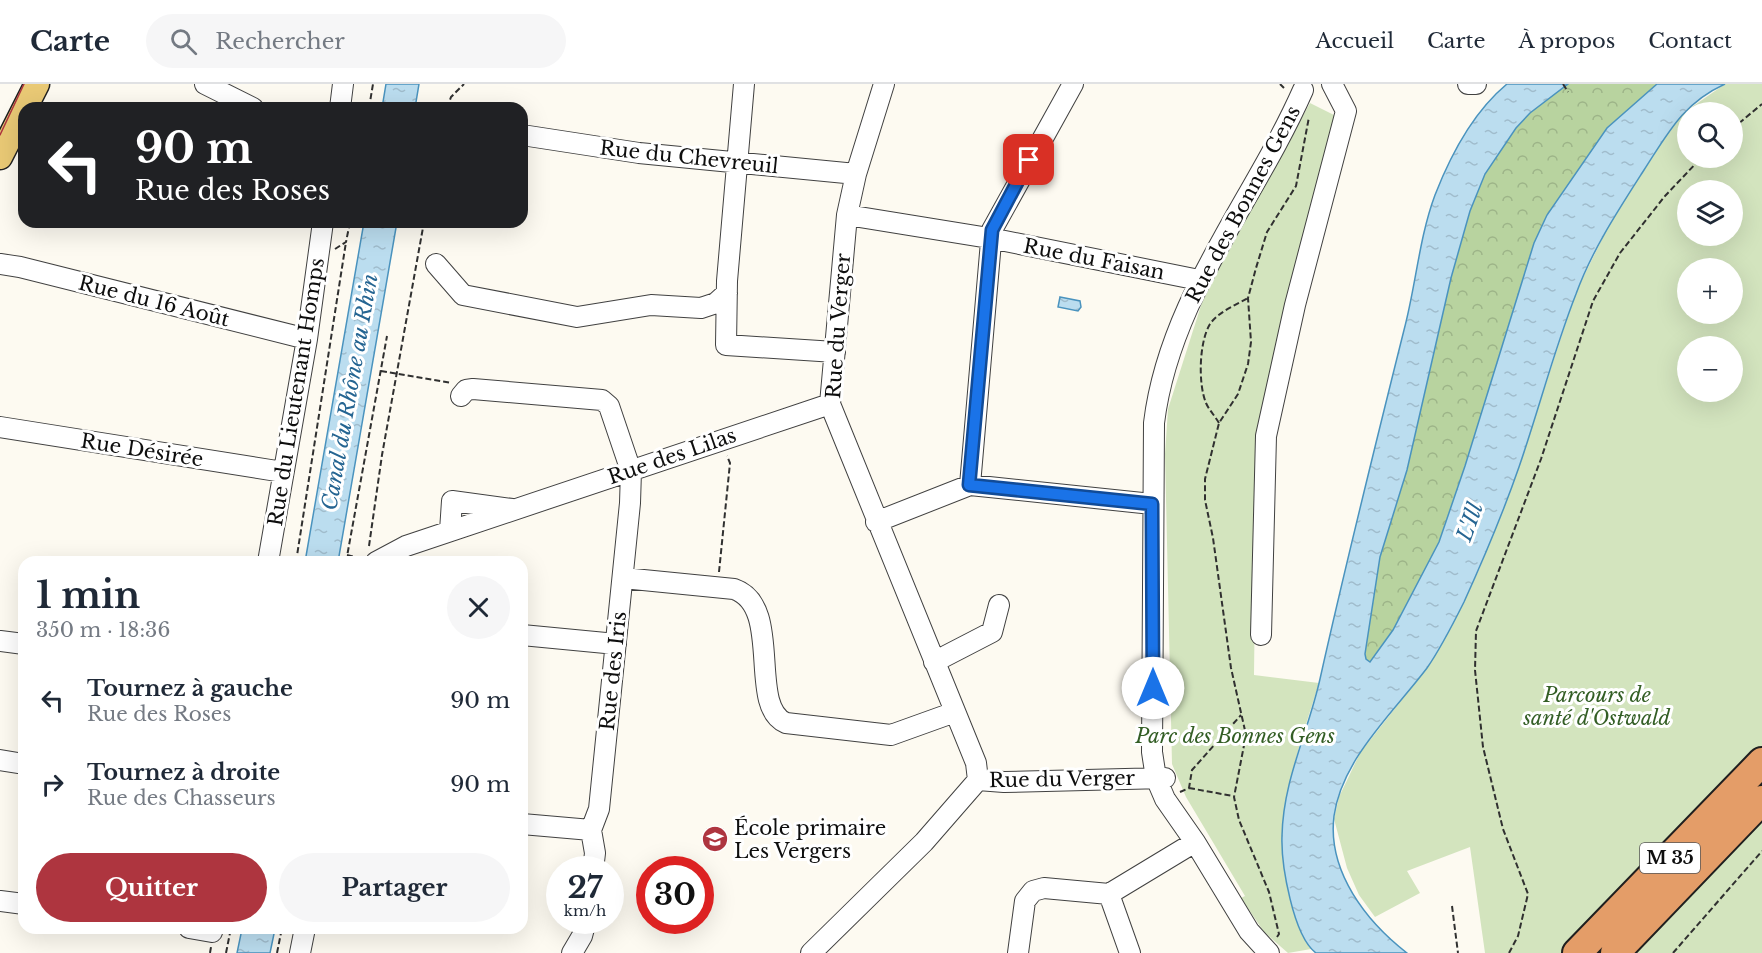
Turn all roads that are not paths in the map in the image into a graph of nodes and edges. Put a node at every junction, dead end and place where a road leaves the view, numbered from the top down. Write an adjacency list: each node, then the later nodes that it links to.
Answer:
1 (37, 84): 11 (main road)
2 (205, 84): 12 (street)
3 (343, 84): 13 (street)
4 (744, 84): 17 (street)
5 (884, 84): 18 (street, Rue du Verger)
6 (1073, 84): 21 (street)
7 (1332, 84): 42 (street)
8 (1468, 84): 9 (street)
9 (1476, 84)
10 (1308, 86): 24 (street, Rue des Bonnes Gens)
11 (28, 102)
12 (241, 102)
13 (341, 102)
14 (18, 121): 16 (main road)
15 (528, 136): 17 (street, Rue du Chevreuil)
16 (0, 157)
17 (738, 163): 18 (street, Rue du Chevreuil); 25 (street)
18 (856, 174): 19 (street, Rue du Verger)
19 (847, 215): 21 (street, Rue du Faisan); 27 (street, Rue du Verger)
20 (322, 228): 26 (street, Rue du Lieutenant Homps)
21 (991, 238): 24 (street, Rue du Faisan); 33 (street)
22 (0, 264): 26 (street, Rue du 16 Août)
23 (436, 264): 25 (street)
24 (1199, 280): 34 (street, Rue des Bonnes Gens)
25 (727, 287): 27 (street)
26 (307, 339): 32 (street, Rue du Lieutenant Homps)
27 (835, 352): 29 (street, Rue du Verger)
28 (464, 393): 31 (street)
29 (830, 404): 31 (street, Rue des Lilas); 36 (street, Rue du Verger)
30 (0, 427): 32 (street, Rue Désirée)
31 (631, 471): 35 (street, Rue des Lilas); 40 (street, Rue des Iris)
32 (284, 472): 38 (street, Rue du Lieutenant Homps)
33 (969, 485): 34 (street); 36 (street)
34 (1152, 504): 53 (street, Rue des Bonnes Gens)
35 (515, 510): 37 (street, Rue des Lilas); 37 (street)
36 (876, 522): 47 (street, Rue du Verger)
37 (450, 531): 39 (street, Rue des Lilas)
38 (269, 556)
39 (382, 556)
40 (623, 578): 46 (street, Rue des Iris); 48 (street)
41 (999, 605): 47 (street)
42 (1261, 635)
43 (528, 636): 46 (street)
44 (0, 640): 45 (street)
45 (18, 643)
46 (616, 644): 56 (street, Rue des Iris)
47 (934, 662): 48 (street, Rue du Verger)
48 (955, 712): 52 (street, Rue du Verger)
49 (0, 760): 51 (street)
50 (1762, 762): 70 (highway, M 35)
51 (18, 763)
52 (978, 780): 53 (street, Rue du Verger); 66 (street)
53 (1171, 785): 57 (street, Rue des Bonnes Gens)
54 (1762, 800): 71 (highway, M 35)
55 (528, 825): 56 (street)
56 (591, 830): 58 (street, Rue des Iris)
57 (1196, 842): 59 (street); 69 (street, Rue des Bonnes Gens)
58 (595, 856)
59 (1109, 894): 67 (street); 68 (street)
60 (0, 901): 61 (street)
61 (18, 903)
62 (303, 934): 64 (street)
63 (583, 934): 65 (street)
64 (300, 953)
65 (572, 953)
66 (811, 953)
67 (1018, 953)
68 (1130, 953)
69 (1269, 953)
70 (1577, 953)
71 (1615, 953)

